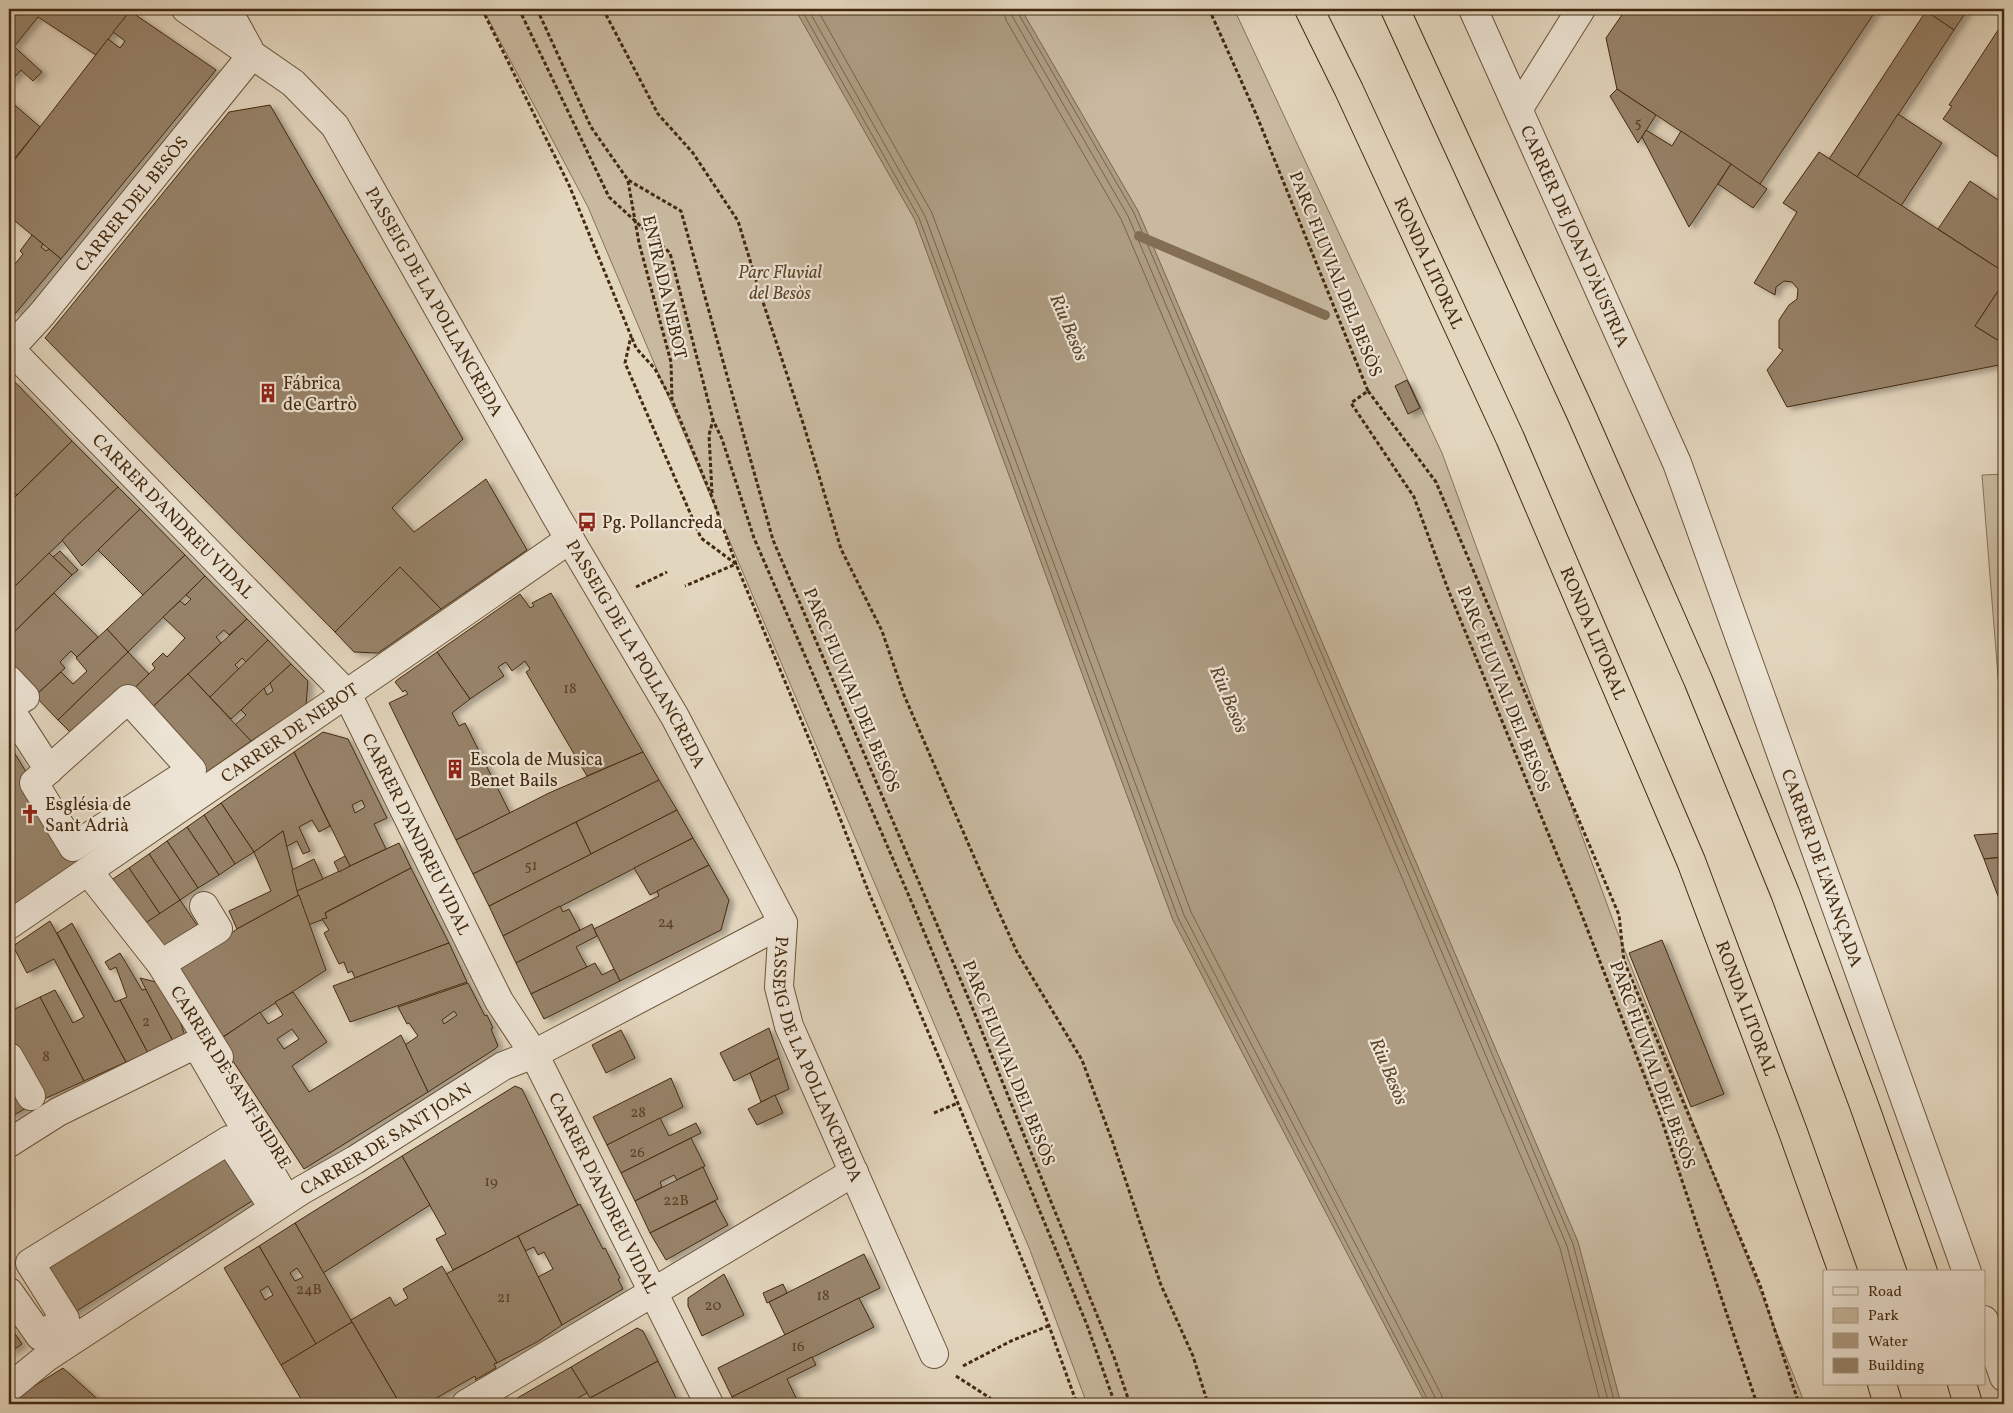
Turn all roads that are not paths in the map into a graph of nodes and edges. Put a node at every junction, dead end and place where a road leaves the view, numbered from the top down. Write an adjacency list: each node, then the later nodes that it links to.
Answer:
1 (186, 9): 7 (street)
2 (227, 9): 7 (street, PASSEIG DE LA POLLANCREDA)
3 (1309, 9): 27 (highway, RONDA LITORAL)
4 (1395, 9): 28 (highway)
5 (1473, 9): 8 (street, CARRER DE JOAN D'ÀUSTRIA)
6 (1581, 9): 8 (street)
7 (252, 55): 9 (street, CARRER DEL BESÒS); 11 (street, PASSEIG DE LA POLLANCREDA)
8 (1519, 108): 10 (street, CARRER DE JOAN D'ÀUSTRIA)
9 (9, 349): 13 (street, CARRER D'ANDREU VIDAL)
10 (1677, 463): 29 (street, CARRER DE L'AVANÇADA)
11 (570, 539): 13 (street, CARRER DE NEBOT); 18 (street, PASSEIG DE LA POLLANCREDA)
12 (9, 680): 14 (street)
13 (347, 694): 19 (street, CARRER DE NEBOT); 21 (street, CARRER D'ANDREU VIDAL)
14 (9, 708): 15 (street)
15 (49, 770): 15 (street)
16 (92, 876): 20 (street, CARRER DE SANT ISIDRE)
17 (204, 906): 20 (street)
18 (783, 923): 21 (street, CARRER DE SANT JOAN); 25 (street, PASSEIG DE LA POLLANCREDA)
19 (9, 925)
20 (161, 964): 26 (street, CARRER DE SANT ISIDRE)
21 (534, 1054): 26 (street, CARRER DE SANT JOAN); 31 (street, CARRER D'ANDREU VIDAL)
22 (9, 1058): 23 (street)
23 (31, 1096)
24 (9, 1143): 30 (street)
25 (854, 1172): 31 (street); 33 (street, PASSEIG DE LA POLLANCREDA)
26 (302, 1190): 37 (street, CARRER DE SANT JOAN)
27 (1842, 1270)
28 (1922, 1270)
29 (1966, 1270)
30 (9, 1292)
31 (653, 1293): 38 (street); 39 (street, CARRER D'ANDREU VIDAL)
32 (1986, 1326): 34 (street)
33 (943, 1363)
34 (2004, 1377)
35 (1883, 1386): 40 (highway)
36 (1963, 1386): 41 (highway)
37 (9, 1388)
38 (466, 1404)
39 (709, 1404)
40 (1888, 1404)
41 (1968, 1404)

